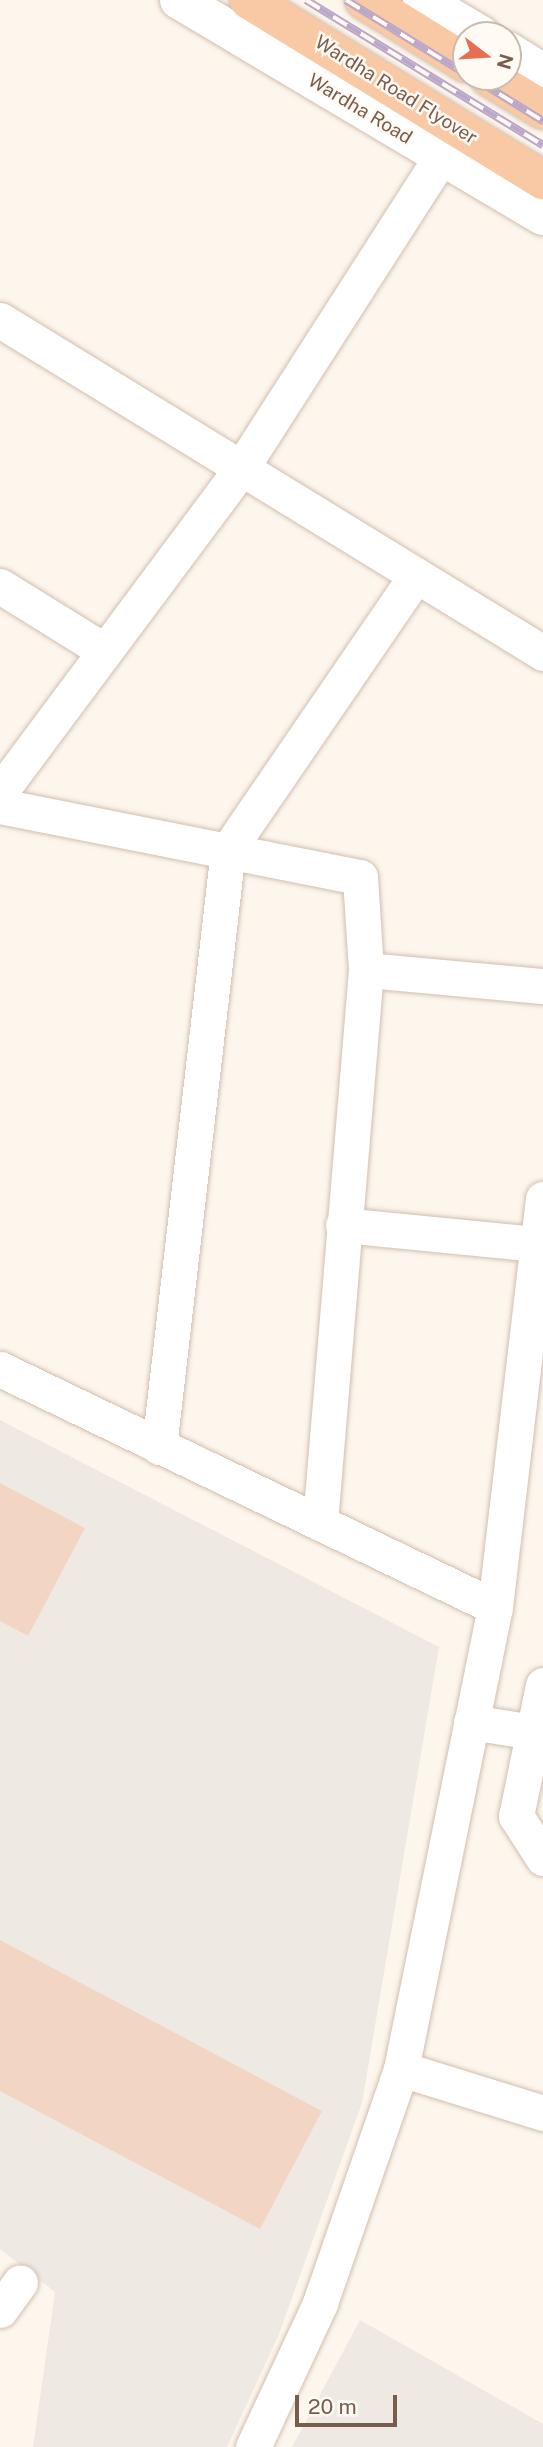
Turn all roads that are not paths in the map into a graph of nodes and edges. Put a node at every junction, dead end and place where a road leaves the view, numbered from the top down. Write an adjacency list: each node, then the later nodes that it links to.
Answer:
1 (179, 0): 11 (street, Wardha Road)
2 (249, 0): 12 (highway, Wardha Road Flyover)
3 (364, 0): 6 (highway)
4 (422, 0): 5 (street)
5 (457, 21)
6 (452, 54)
7 (522, 60): 8 (street)
8 (543, 73)
9 (512, 91): 10 (highway)
10 (543, 110)
11 (441, 157): 13 (street, Wardha Road); 15 (street)
12 (543, 180)
13 (543, 216)
14 (0, 320): 15 (street)
15 (240, 470): 16 (street); 18 (street)
16 (416, 575): 19 (street); 22 (street)
17 (0, 586): 18 (street)
18 (105, 651): 20 (street)
19 (543, 653)
20 (0, 792)
21 (0, 806): 22 (street)
22 (228, 850): 23 (street); 30 (street)
23 (366, 970): 24 (street); 26 (street)
24 (543, 986)
25 (543, 1199): 27 (street)
26 (344, 1224): 27 (street); 31 (street)
27 (538, 1244): 29 (street)
28 (0, 1369): 30 (street)
29 (531, 1413): 32 (street)
30 (159, 1447): 31 (street)
31 (320, 1523): 32 (street)
32 (495, 1607): 34 (street)
33 (543, 1685): 35 (street)
34 (471, 1722): 35 (street); 37 (street)
35 (533, 1732): 36 (street)
36 (543, 1858)
37 (401, 2070): 38 (street); 41 (street)
38 (543, 2113)
39 (20, 2282): 40 (street)
40 (0, 2310)
41 (253, 2447)

